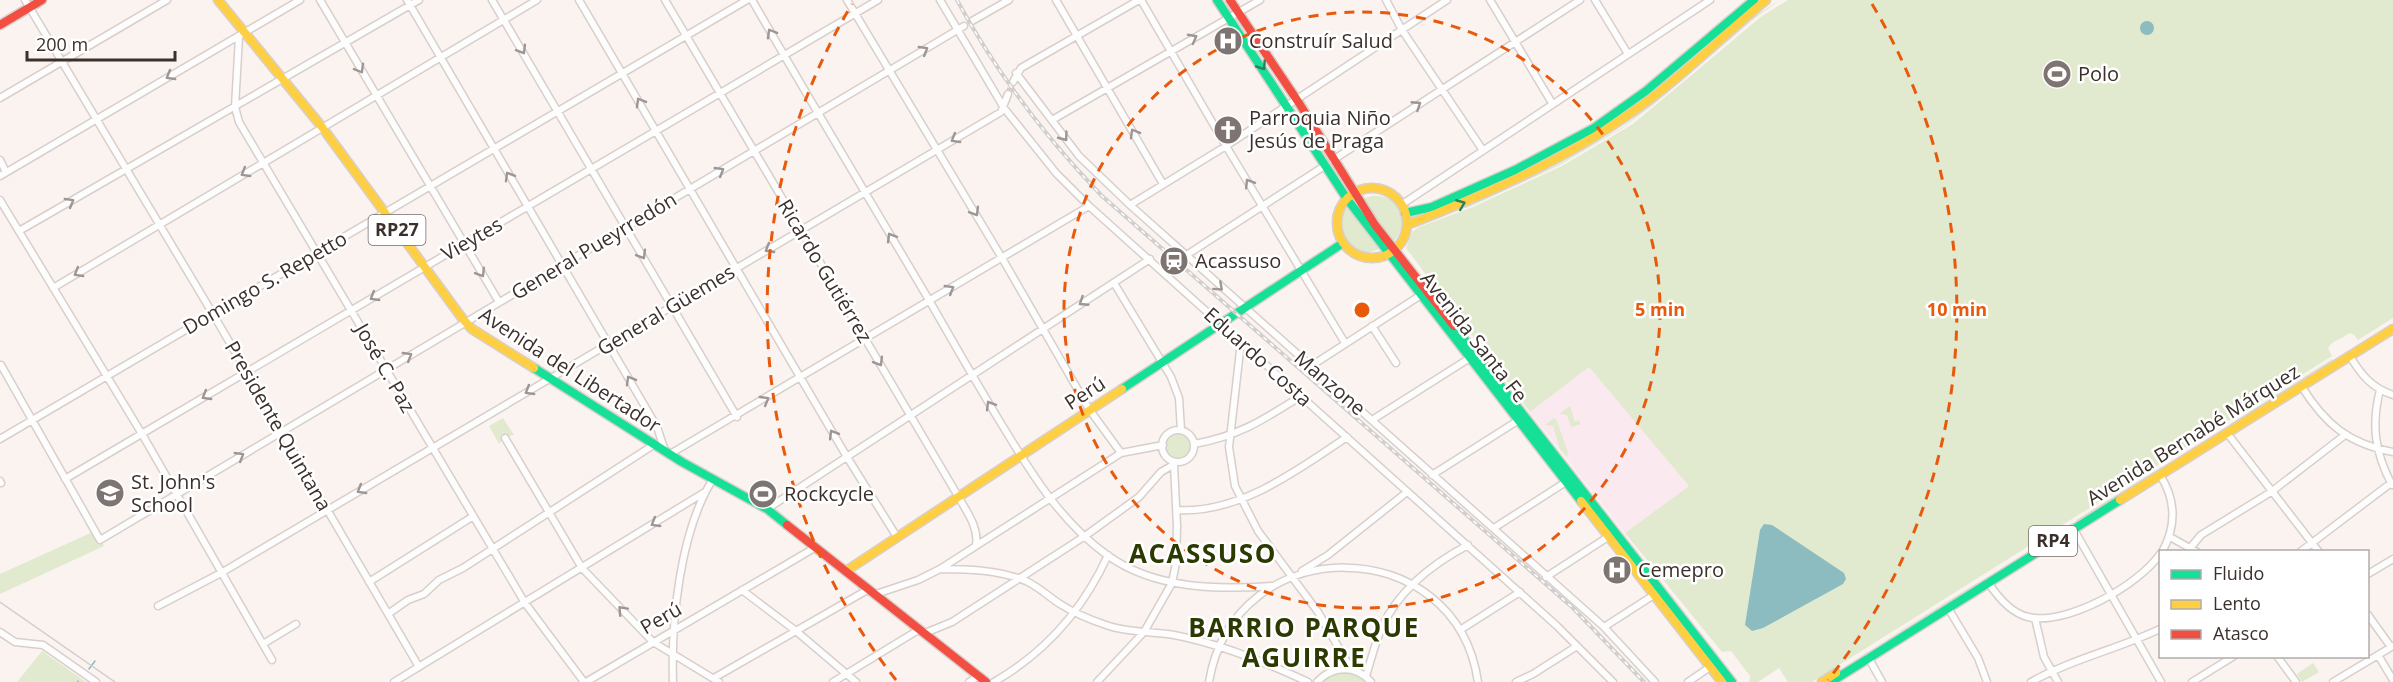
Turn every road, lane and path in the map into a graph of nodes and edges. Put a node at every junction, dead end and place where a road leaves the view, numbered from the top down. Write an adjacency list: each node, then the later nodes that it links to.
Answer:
1 (42, 0): 30 (main road)
2 (167, 0): 51 (street)
3 (218, 0): 42 (main road, Avenida del Libertador / RP27)
4 (300, 0): 42 (street)
5 (320, 0): 46 (street)
6 (419, 0): 31 (street)
7 (492, 0): 36 (street)
8 (537, 0): 36 (street)
9 (579, 0): 53 (street)
10 (665, 0): 43 (street, Ricardo Gutiérrez)
11 (747, 0): 43 (street, Domingo S. Repetto)
12 (752, 0): 49 (street, one-way to 12)
13 (847, 0): 34 (street)
14 (879, 0): 34 (street, Vieytes)
15 (940, 0): 40 (street, Eduardo Costa)
16 (1009, 0): 37 (street)
17 (1056, 0): 44 (street)
18 (1140, 0): 44 (street); 47 (street)
19 (1217, 0): 35 (main road, Avenida Santa Fe)
20 (1230, 0): 33 (main road, Avenida Santa Fe)
21 (1260, 0): 33 (street)
22 (1386, 0): 41 (street)
23 (1447, 0): 41 (street)
24 (1490, 0): 45 (street)
25 (1580, 0): 45 (street)
26 (1595, 0): 48 (street)
27 (1710, 0): 32 (street)
28 (1754, 0): 95 (main road)
29 (1766, 0): 98 (main road, one-way to 29)
30 (28, 3): 38 (main road); 51 (street, Presidente Quintana)
31 (408, 3): 46 (street); 50 (street)
32 (1699, 3): 48 (street)
33 (1239, 13): 35 (street); 63 (main road, Avenida Santa Fe)
34 (855, 14): 49 (street, Vieytes); 52 (street)
35 (1230, 18): 47 (street, one-way to 35); 65 (main road, Avenida Santa Fe, one-way to 65)
36 (503, 19): 50 (street); 68 (street, one-way to 68)
37 (972, 21)
38 (0, 25)
39 (964, 26): 40 (street, General Pueyrredón)
40 (957, 30): 52 (street, General Pueyrredón, one-way to 40); 67 (street, Eduardo Costa)
41 (1402, 30): 58 (street); 63 (street)
42 (242, 34): 55 (main road, Avenida del Libertador / RP27); 66 (street, José C. Paz); 70 (street, one-way to 70)
43 (686, 34): 53 (street, Domingo S. Repetto); 59 (street, Ricardo Gutiérrez)
44 (1077, 36): 54 (street); 57 (street)
45 (1515, 42): 58 (street); 64 (street)
46 (346, 43): 55 (street); 61 (street, one-way to 61)
47 (1170, 50): 57 (street); 74 (street)
48 (1628, 54): 64 (street)
49 (785, 57): 59 (street, Vieytes); 69 (street)
50 (440, 58): 61 (street); 75 (street)
51 (63, 61): 62 (street); 70 (street, Presidente Quintana)
52 (890, 69): 69 (street, General Pueyrredón); 77 (street)
53 (622, 72): 68 (street, Domingo S. Repetto); 73 (street, one-way to 53)
54 (1016, 73): 56 (street); 71 (street, Manzone)
55 (283, 79): 66 (street); 72 (main road, Avenida del Libertador / RP27)
56 (1013, 82)
57 (1108, 87): 71 (street); 85 (street, one-way to 57)
58 (1442, 89): 76 (street); 81 (street, one-way to 58)
59 (721, 94): 73 (street, Vieytes); 78 (street, Ricardo Gutiérrez)
60 (1008, 94): 67 (street)
61 (376, 96): 72 (street); 86 (street)
62 (0, 98)
63 (1297, 99): 65 (street); 81 (main road, Avenida Santa Fe)
64 (1552, 103): 76 (street)
65 (1288, 105): 74 (street); 81 (main road, Avenida Santa Fe)
66 (235, 107): 80 (street, José C. Paz); 83 (street)
67 (1004, 108): 77 (street, General Güemes, one-way to 77); 92 (street, Eduardo Costa)
68 (558, 111): 75 (street, Domingo S. Repetto); 82 (street)
69 (817, 113): 78 (street, General Pueyrredón); 88 (street)
70 (96, 119): 83 (street, Presidente Quintana); 84 (street)
71 (1052, 120): 91 (street, Manzone, one-way to 91)
72 (322, 127): 80 (street); 96 (main road, Avenida del Libertador / RP27)
73 (657, 132): 82 (street, Vieytes); 87 (street)
74 (1226, 146): 85 (street); 94 (street, one-way to 74)
75 (493, 149): 86 (street, Domingo S. Repetto); 93 (street, one-way to 75)
76 (1482, 149): 95 (street)
77 (937, 150): 88 (street, General Güemes); 107 (street, one-way to 107)
78 (754, 151): 87 (street, General Pueyrredón, one-way to 78); 100 (street, Ricardo Gutiérrez)
79 (0, 160): 84 (street)
80 (263, 162): 97 (street, one-way to 97); 105 (street, José C. Paz)
81 (1330, 162): 89 (main road, Avenida Santa Fe); 94 (street)
82 (592, 169): 93 (street, Vieytes); 99 (street)
83 (127, 170): 97 (street, Presidente Quintana); 101 (street, one-way to 83)
84 (3, 174)
85 (1163, 184): 91 (street)
86 (430, 186): 96 (street, Domingo S. Repetto); 103 (street)
87 (691, 188): 99 (street, General Pueyrredón); 111 (street)
88 (865, 193): 100 (street, General Güemes); 116 (street, one-way to 88)
89 (1351, 196): 95 (main road); 102 (main road); 104 (main road, Avenida Santa Fe)
90 (0, 200): 101 (street)
91 (1130, 205): 106 (street, Manzone)
92 (1089, 206): 107 (street); 108 (street, Eduardo Costa)
93 (527, 207): 103 (street, Vieytes); 109 (street)
94 (1263, 207): 106 (street); 112 (street)
95 (1403, 209): 98 (main road)
96 (384, 213): 105 (street, Domingo S. Repetto); 110 (main road, Avenida del Libertador / RP27)
97 (160, 224): 114 (street, one-way to 114); 121 (street, Presidente Quintana)
98 (1407, 225): 104 (main road)
99 (626, 227): 109 (street, General Pueyrredón); 118 (street, one-way to 118)
100 (801, 230): 111 (street, General Güemes, one-way to 111); 128 (street, Ricardo Gutiérrez)
101 (19, 231): 114 (street)
102 (1342, 243): 104 (main road); 112 (main road, Perú)
103 (464, 244): 110 (street, Vieytes); 117 (street, one-way to 117)
104 (1392, 252): 115 (main road, Avenida Santa Fe); 123 (main road, Avenida Santa Fe)
105 (318, 253): 120 (street, José C. Paz); 121 (street, Domingo S. Repetto)
106 (1185, 256): 119 (street, Manzone, one-way to 119)
107 (1002, 258): 116 (street, one-way to 107); 126 (street)
108 (1150, 259): 113 (street); 124 (street, Eduardo Costa)
109 (562, 265): 117 (street, General Pueyrredón); 131 (street)
110 (424, 267): 120 (street, Vieytes, one-way to 120); 122 (main road, Avenida del Libertador / RP27)
111 (737, 268): 118 (street, General Güemes); 143 (street)
112 (1301, 269): 119 (main road, Perú); 130 (street)
113 (1114, 282): 126 (street, one-way to 126); 134 (street)
114 (53, 288): 141 (street)
115 (1421, 295): 123 (main road, Avenida Santa Fe); 125 (street)
116 (929, 301): 128 (street); 140 (street)
117 (500, 302): 122 (street, General Pueyrredón)
118 (673, 306): 131 (street, General Güemes); 150 (street)
119 (1244, 309): 124 (main road, Perú); 137 (street, Manzone)
120 (352, 310): 138 (street, José C. Paz); 139 (street, Vieytes)
121 (213, 314): 139 (street, Presidente Quintana); 141 (street, Domingo S. Repetto)
122 (466, 322): 138 (street, General Pueyrredón, one-way to 122); 142 (main road, Avenida del Libertador / RP27)
123 (1447, 323): 132 (main road, Avenida Santa Fe)
124 (1221, 324): 129 (street, Eduardo Costa); 134 (main road, Perú)
125 (1372, 326): 130 (street); 135 (street)
126 (1043, 329): 140 (street); 148 (street)
127 (2393, 329): 133 (main road, Avenida Bernabé Márquez / RP4)
128 (866, 339): 143 (street); 149 (street, Ricardo Gutiérrez, one-way to 149)
129 (1241, 342): 147 (street, Eduardo Costa); 159 (street)
130 (1345, 343): 137 (street)
131 (609, 344): 142 (street, General Güemes); 169 (street, one-way to 131)
132 (1473, 356): 151 (main road, Avenida Santa Fe); 152 (street)
133 (2350, 356): 144 (main road, Avenida Bernabé Márquez / RP4); 145 (street)
134 (1163, 362): 148 (main road, Perú); 154 (street)
135 (1396, 363)
136 (1, 365): 153 (street)
137 (1311, 366): 152 (street, Manzone)
138 (386, 369): 155 (street, General Pueyrredón); 166 (street, José C. Paz)
139 (247, 372): 155 (street, Presidente Quintana); 157 (street, Vieytes, one-way to 157)
140 (971, 374): 149 (street); 171 (street, one-way to 140)
141 (105, 376): 153 (street, Domingo S. Repetto); 157 (street)
142 (549, 379): 163 (main road, Avenida del Libertador / RP27); 166 (street, General Güemes, one-way to 166)
143 (801, 379): 150 (street, one-way to 143); 172 (street, one-way to 143)
144 (2302, 387): 156 (main road, Avenida Bernabé Márquez / RP4); 158 (street)
145 (2380, 390): 146 (street); 167 (street)
146 (2393, 395)
147 (1300, 396): 159 (street); 160 (street, Eduardo Costa)
148 (1089, 410): 170 (street); 171 (main road, Perú)
149 (910, 415): 172 (street); 184 (street, Ricardo Gutiérrez)
150 (737, 417): 169 (street)
151 (1522, 419): 174 (street); 178 (main road, Avenida Santa Fe)
152 (1372, 420): 174 (street, Manzone)
153 (32, 421): 162 (street, Domingo S. Repetto); 176 (street)
154 (1181, 430): 164 (street); 165 (street)
155 (282, 431): 183 (street, General Pueyrredón, one-way to 155); 188 (street, Presidente Quintana)
156 (2227, 433): 175 (main road, Avenida Bernabé Márquez / RP4); 182 (street)
157 (142, 434): 176 (street, Vieytes); 183 (street)
158 (2345, 435): 167 (street); 182 (street)
159 (1231, 436): 164 (street); 186 (street)
160 (1347, 437): 181 (street, Eduardo Costa); 186 (street)
161 (505, 438): 190 (street)
162 (0, 439)
163 (655, 444): 169 (main road, Avenida del Libertador / RP27); 190 (street)
164 (1194, 444): 173 (street)
165 (1162, 445): 170 (street); 173 (street)
166 (432, 448): 188 (street, General Güemes, one-way to 188); 191 (street, José C. Paz)
167 (2377, 449): 168 (street); 179 (street)
168 (2393, 452)
169 (668, 453): 177 (main road, Avenida del Libertador / RP27)
170 (1121, 453): 185 (street)
171 (1020, 455): 184 (main road, Perú); 185 (street)
172 (847, 457): 187 (street); 195 (street)
173 (1174, 463): 189 (street); 196 (street)
174 (1432, 475): 192 (street, Manzone)
175 (2160, 475): 193 (main road, Avenida Bernabé Márquez / RP4); 197 (street)
176 (65, 479): 183 (street, General Pueyrredón)
177 (714, 479): 180 (street); 187 (main road, Avenida del Libertador / RP27)
178 (1569, 480): 192 (street); 194 (main road, Avenida Santa Fe)
179 (2392, 484): 198 (street)
180 (705, 492): 210 (street, one-way to 210); 237 (street)
181 (1407, 492): 200 (street, Eduardo Costa); 215 (street)
182 (2271, 492): 198 (street); 203 (street)
183 (177, 494): 213 (street)
184 (958, 496): 195 (main road, Perú); 199 (street, Ricardo Gutiérrez)
185 (1049, 497): 196 (street); 199 (street)
186 (1240, 499): 189 (street); 215 (street)
187 (767, 509): 201 (main road, Avenida del Libertador / RP27)
188 (327, 510): 213 (street, General Güemes); 218 (street, Presidente Quintana)
189 (1177, 510): 220 (street)
190 (549, 513): 202 (street); 210 (street)
191 (472, 517): 202 (street, José C. Paz); 218 (street)
192 (1494, 528): 216 (street, Manzone)
193 (2073, 528): 219 (main road, Avenida Bernabé Márquez / RP4); 227 (street)
194 (1612, 535): 216 (street); 226 (main road, Avenida Santa Fe)
195 (897, 537): 212 (main road, Perú)
196 (1084, 537): 207 (street); 217 (street)
197 (2170, 537): 203 (street); 204 (street)
198 (2313, 544): 205 (street); 206 (street)
199 (976, 545): 211 (street)
200 (1468, 545): 221 (street); 225 (street, Eduardo Costa)
201 (816, 547): 212 (main road, Avenida del Libertador / RP27); 223 (street, Perú)
202 (492, 549): 228 (street, José C. Paz); 232 (street)
203 (2194, 549)
204 (2163, 550)
205 (2303, 550)
206 (2318, 550)
207 (1108, 555): 220 (street); 231 (street)
208 (2159, 555): 227 (street)
209 (2393, 559): 214 (street)
210 (582, 568): 228 (street); 245 (street, one-way to 210)
211 (940, 569): 217 (street); 224 (street)
212 (846, 571): 224 (main road, Avenida del Libertador / RP27)
213 (221, 573): 229 (street, General Güemes); 246 (street)
214 (2369, 573)
215 (1293, 576): 221 (street); 222 (street); 259 (street)
216 (1546, 577): 236 (street, Manzone)
217 (1018, 579): 231 (street); 241 (street)
218 (369, 582): 232 (street, Presidente Quintana)
219 (1988, 582): 230 (main road, Avenida Bernabé Márquez / RP4); 234 (street)
220 (1172, 583): 222 (street); 243 (street)
221 (1412, 585): 238 (street); 263 (street)
222 (1272, 586): 249 (street)
223 (742, 590): 237 (street, Perú); 240 (street)
224 (873, 592): 240 (street); 241 (main road, Avenida del Libertador / RP27)
225 (1520, 592): 238 (street); 247 (street, Eduardo Costa)
226 (1657, 593): 236 (street); 258 (main road, Avenida Santa Fe); 287 (main road, Avenida Santa Fe)
227 (2111, 594): 234 (street); 244 (street)
228 (525, 603): 257 (street); 269 (street, José C. Paz)
229 (158, 606)
230 (1948, 608): 252 (main road, Avenida Bernabé Márquez / RP4); 291 (street)
231 (1075, 613): 243 (street); 274 (street)
232 (388, 614): 257 (street, Presidente Quintana)
233 (2369, 617): 248 (street)
234 (2035, 618): 260 (street)
235 (296, 624): 246 (street)
236 (1604, 627): 284 (street, Manzone)
237 (674, 630): 245 (street, Perú); 250 (street)
238 (1460, 630): 280 (street)
239 (2159, 630): 244 (street)
240 (796, 631): 261 (street); 265 (street)
241 (922, 631): 261 (street); 264 (main road, Avenida del Libertador / RP27)
242 (0, 632): 267 (street)
243 (1144, 632): 249 (street); 275 (street)
244 (2138, 640): 260 (street); 294 (street)
245 (653, 642): 250 (street); 269 (street, Perú)
246 (263, 644): 255 (street)
247 (1577, 646): 262 (street); 283 (street, Eduardo Costa)
248 (2392, 646): 251 (street)
249 (1220, 647): 276 (street); 277 (street)
250 (672, 653): 265 (street); 270 (street)
251 (2378, 655): 266 (street); 297 (street)
252 (1868, 657): 256 (main road, Avenida Bernabé Márquez / RP4); 290 (street)
253 (2232, 658): 295 (street)
254 (2278, 658): 296 (street)
255 (272, 660)
256 (1857, 664): 288 (main road, Avenida Bernabé Márquez / RP4); 289 (main road, Avenida Bernabé Márquez / RP4)
257 (418, 667): 268 (street)
258 (1710, 667): 285 (street); 286 (main road, Avenida Santa Fe)
259 (1352, 669): 263 (street); 278 (street)
260 (2051, 671): 292 (street); 293 (street)
261 (846, 674): 271 (street); 272 (street)
262 (1533, 674): 281 (street); 282 (street)
263 (1366, 676): 279 (street)
264 (983, 679): 273 (street)
265 (716, 680)
266 (2393, 680)
267 (96, 682)
268 (394, 682)
269 (585, 682)
270 (673, 682)
271 (834, 682)
272 (856, 682)
273 (969, 682)
274 (994, 682)
275 (1097, 682)
276 (1209, 682)
277 (1308, 682)
278 (1317, 682)
279 (1371, 682)
280 (1478, 682)
281 (1515, 682)
282 (1538, 682)
283 (1613, 682)
284 (1655, 682)
285 (1688, 682)
286 (1722, 682)
287 (1732, 682)
288 (1822, 682)
289 (1831, 682)
290 (1882, 682)
291 (1987, 682)
292 (2031, 682)
293 (2058, 682)
294 (2162, 682)
295 (2192, 682)
296 (2296, 682)
297 (2332, 682)

